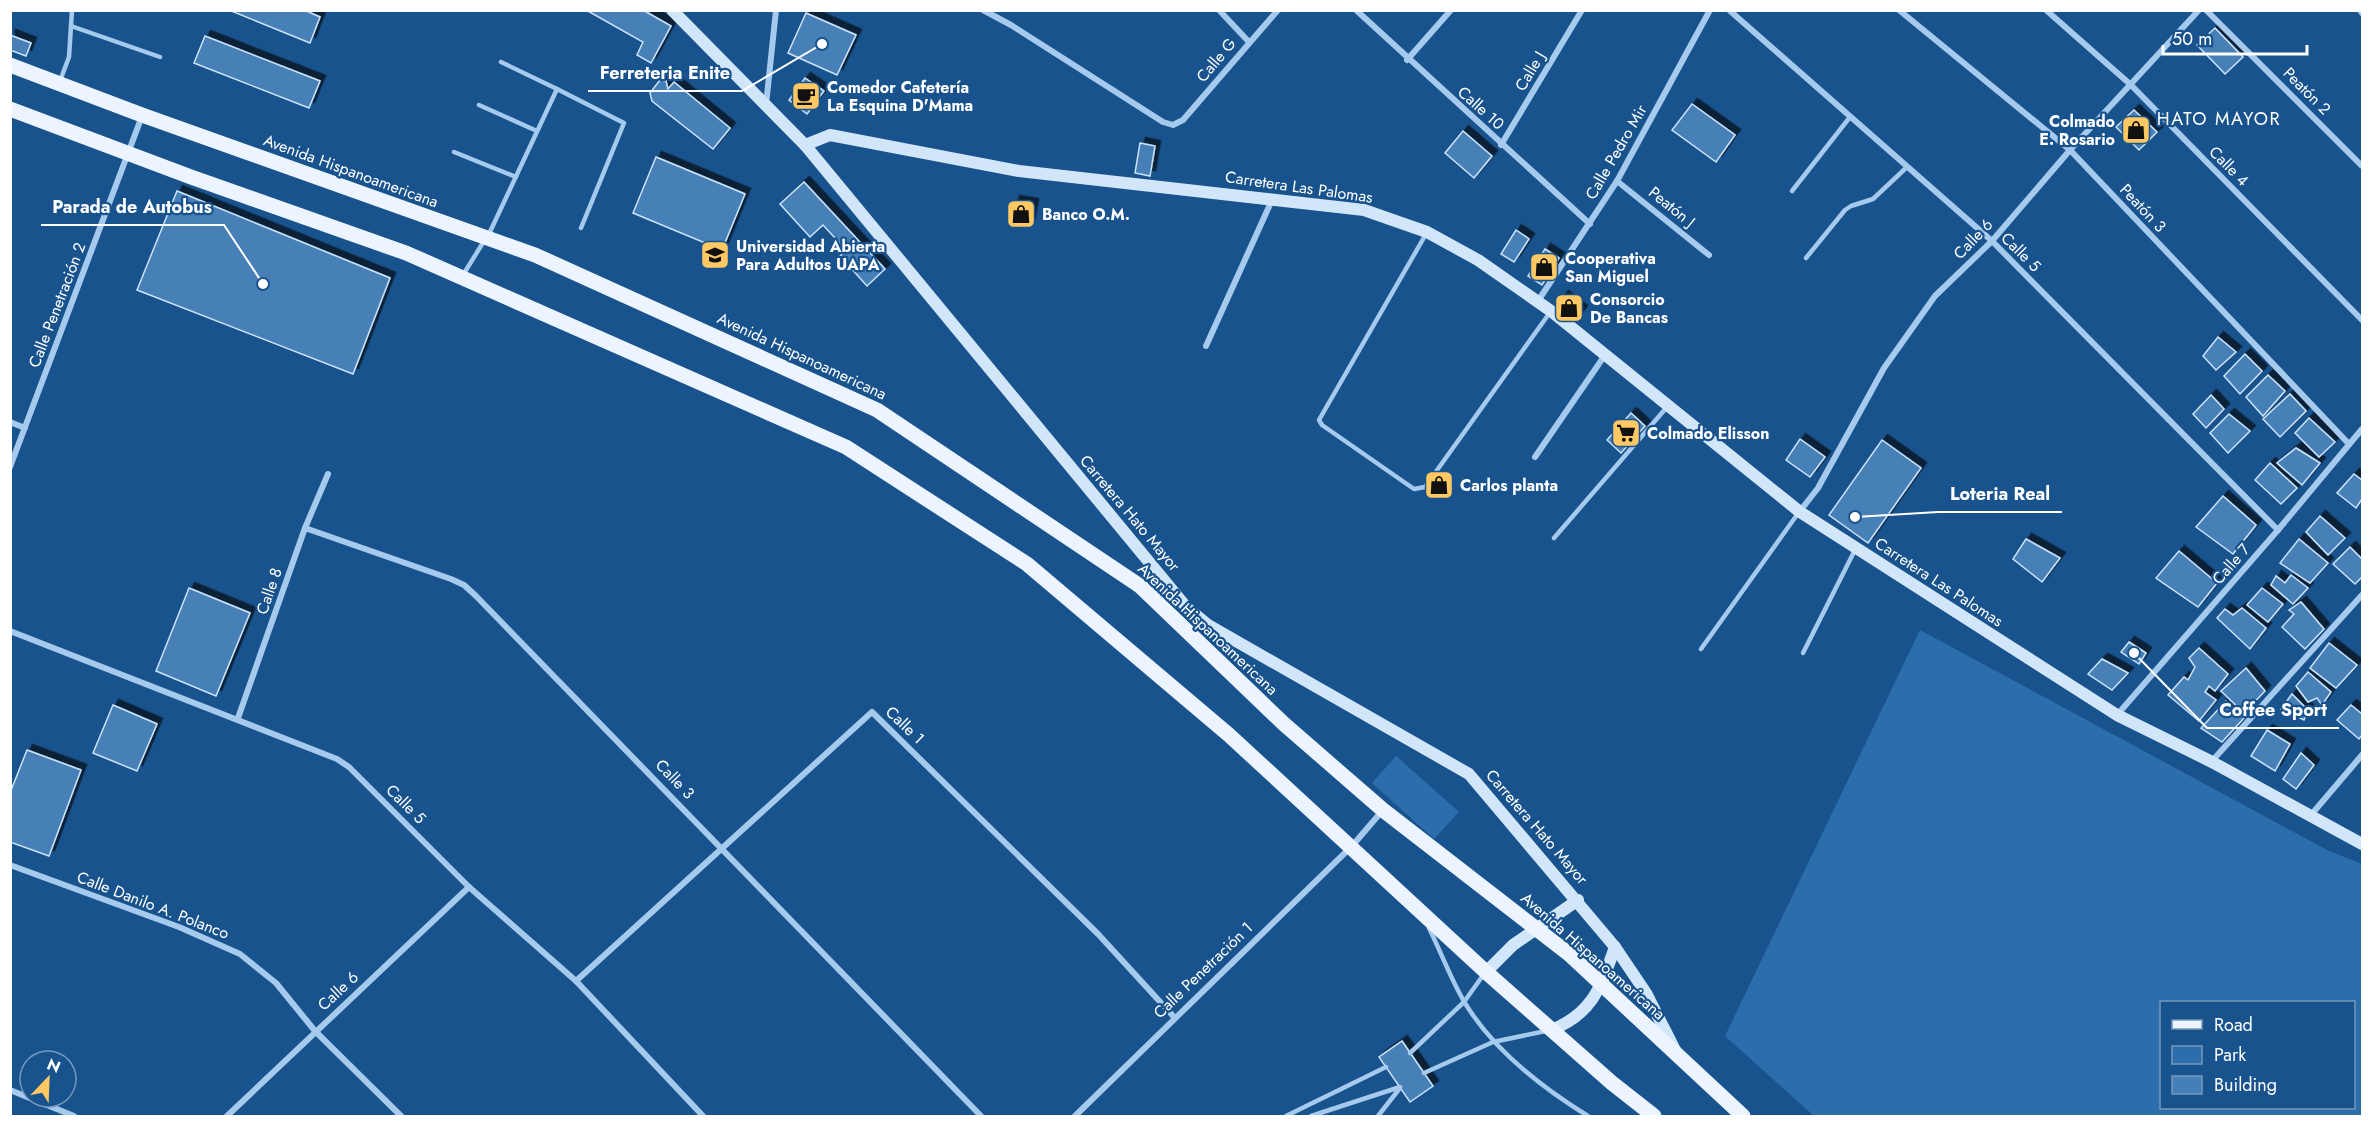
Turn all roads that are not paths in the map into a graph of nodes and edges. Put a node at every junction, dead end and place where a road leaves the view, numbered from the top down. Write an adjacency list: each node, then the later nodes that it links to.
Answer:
1 (72, 10): 16 (lane)
2 (672, 10): 26 (street, Carretera Hato Mayor)
3 (776, 10): 26 (street)
4 (983, 10): 17 (street, Calle G)
5 (1220, 10): 17 (street)
6 (1278, 10): 17 (street, Calle G)
7 (1356, 10): 19 (street, Calle 10)
8 (1452, 10): 19 (street)
9 (1582, 10): 32 (street, Calle J)
10 (1710, 10): 39 (street, Calle Pedro Mir)
11 (1729, 10): 29 (street, Calle 5)
12 (1899, 10): 33 (street, Peatón 3)
13 (2046, 10): 23 (street, Calle 4)
14 (2199, 10): 23 (street, Calle 6)
15 (2206, 10): 36 (street, Peatón 2)
16 (71, 26): 18 (lane); 22 (lane)
17 (1249, 42)
18 (160, 57)
19 (1407, 60): 32 (street, Calle 10)
20 (501, 62): 24 (lane)
21 (10, 65): 22 (main road, Avenida Hispanoamericana)
22 (59, 84): 28 (main road, Avenida Hispanoamericana)
23 (2132, 85): 33 (street, Calle 6); 52 (street, Calle 4)
24 (557, 89): 30 (lane); 43 (lane)
25 (479, 105): 30 (lane)
26 (766, 108): 31 (street, Carretera Hato Mayor)
27 (10, 109): 34 (main road)
28 (142, 115): 34 (street); 45 (main road, Avenida Hispanoamericana)
29 (1850, 117): 37 (street, Calle 5); 40 (lane)
30 (537, 131): 38 (lane)
31 (805, 145): 41 (street, Carretera Las Palomas); 83 (street, Carretera Hato Mayor)
32 (1501, 145): 42 (street, Calle 10)
33 (2070, 150): 46 (street, Calle 6); 59 (street, Peatón 3)
34 (129, 153): 49 (main road); 57 (street, Calle Penetración 2)
35 (454, 153): 38 (lane)
36 (2362, 166)
37 (1907, 167): 46 (street, Calle 5); 48 (lane)
38 (516, 177): 45 (lane)
39 (1617, 181): 42 (street, Calle Pedro Mir); 47 (street, Peatón J)
40 (1792, 191)
41 (1273, 199): 44 (street, Carretera Las Palomas); 53 (street)
42 (1590, 224): 50 (street, Calle Pedro Mir)
43 (581, 228)
44 (1427, 232): 50 (street, Carretera Las Palomas); 51 (lane)
45 (487, 238): 49 (lane); 76 (main road, Avenida Hispanoamericana)
46 (1992, 241): 63 (street, Calle 6); 65 (street, Calle 5)
47 (1709, 255)
48 (1806, 258)
49 (462, 277): 79 (main road)
50 (1538, 302): 51 (street, Carretera Las Palomas)
51 (1551, 311): 54 (street, Carretera Las Palomas)
52 (2362, 320)
53 (1206, 346)
54 (1606, 354): 55 (street, Carretera Las Palomas); 60 (street)
55 (1667, 407): 63 (street, Carretera Las Palomas); 66 (lane)
56 (10, 422): 57 (street)
57 (25, 428): 61 (street, Calle Penetración 2)
58 (2362, 429): 59 (street, Calle 7)
59 (2349, 444): 65 (street, Calle 7)
60 (1535, 457)
61 (10, 467)
62 (328, 474): 64 (street, Calle 8)
63 (1800, 512): 67 (street, Carretera Las Palomas); 70 (lane)
64 (305, 528): 73 (street, Calle 8); 80 (street, Calle 3)
65 (2278, 530): 72 (street, Calle 7)
66 (1554, 538)
67 (1856, 548): 71 (lane); 72 (street, Carretera Las Palomas)
68 (2362, 595): 75 (street)
69 (10, 631): 73 (street, Calle 5)
70 (1701, 649)
71 (1803, 653)
72 (2116, 715): 75 (street, Carretera Las Palomas)
73 (238, 718): 82 (street, Calle 5)
74 (2362, 755): 77 (street)
75 (2212, 762): 77 (street, Carretera Las Palomas)
76 (1383, 810): 79 (street); 85 (main road, Avenida Hispanoamericana)
77 (2311, 815): 78 (street, Carretera Las Palomas)
78 (2362, 844)
79 (1352, 846): 84 (main road); 91 (street, Calle Penetración 1)
80 (721, 847): 88 (street, Calle 1); 91 (street, Calle 1); 106 (street, Calle 3)
81 (10, 865): 93 (street, Calle Danilo A. Polanco)
82 (469, 887): 88 (street, Calle 5); 93 (street, Calle 6)
83 (1578, 900): 85 (street); 86 (street, Carretera Hato Mayor)
84 (1420, 909): 87 (main road); 90 (lane)
85 (1537, 928): 87 (street); 89 (main road, Avenida Hispanoamericana)
86 (1615, 947): 89 (street); 96 (street, Carretera Hato Mayor)
87 (1486, 972): 90 (lane); 92 (main road)
88 (576, 981): 105 (street, Calle 5)
89 (1602, 984): 92 (street); 96 (main road, Avenida Hispanoamericana)
90 (1464, 1002): 94 (lane); 95 (lane)
91 (1174, 1017): 107 (street, Calle Penetración 1)
92 (1551, 1030): 94 (lane); 112 (main road)
93 (315, 1031): 103 (street, Calle 6); 104 (street, Calle Danilo A. Polanco)
94 (1493, 1042): 98 (lane); 111 (lane)
95 (1410, 1053)
96 (1677, 1054): 113 (main road, Avenida Hispanoamericana)
97 (1386, 1068): 100 (lane)
98 (1424, 1073)
99 (10, 1090): 102 (street)
100 (1314, 1101): 101 (lane); 108 (lane)
101 (1322, 1115): 109 (lane); 110 (lane)
102 (74, 1116)
103 (227, 1116)
104 (401, 1116)
105 (703, 1116)
106 (981, 1116)
107 (1075, 1116)
108 (1286, 1116)
109 (1311, 1116)
110 (1378, 1116)
111 (1588, 1116)
112 (1654, 1116)
113 (1743, 1116)

